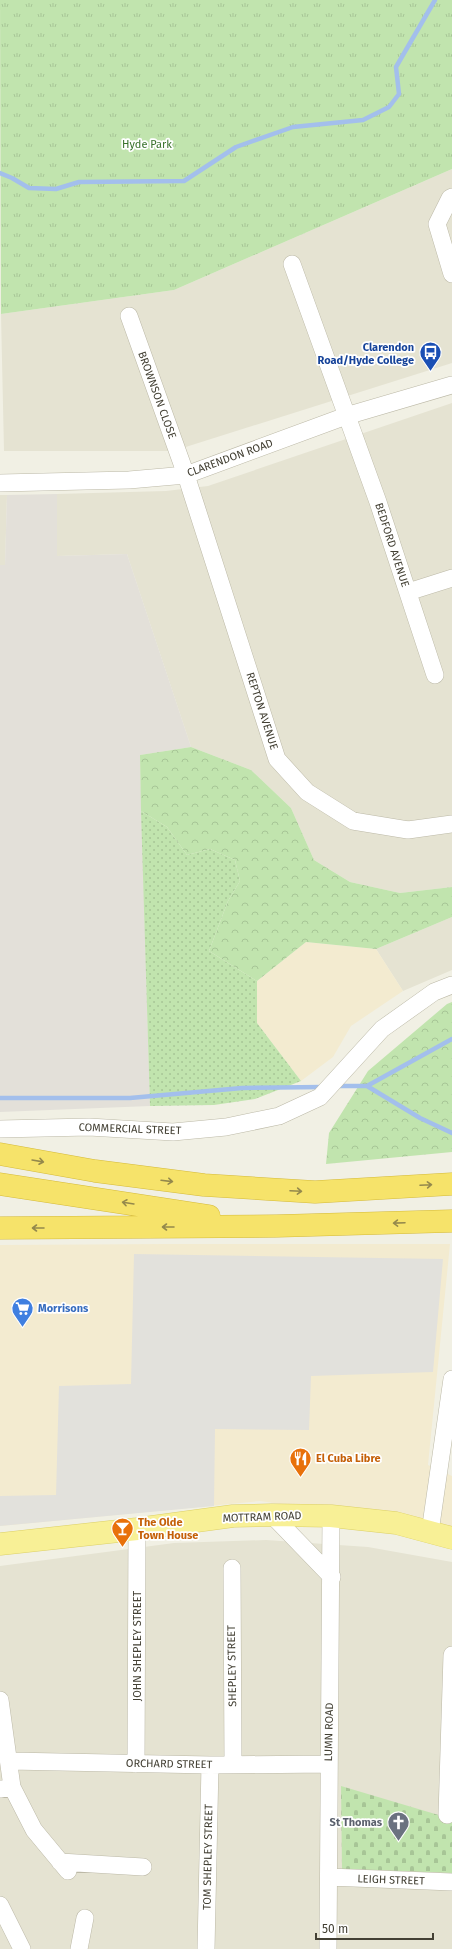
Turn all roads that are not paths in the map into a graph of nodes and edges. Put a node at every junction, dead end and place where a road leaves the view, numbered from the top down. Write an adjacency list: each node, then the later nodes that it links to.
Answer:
1 (452, 197): 3 (street)
2 (292, 264): 6 (street, BEDFORD AVENUE)
3 (452, 274)
4 (129, 316): 7 (street, BROWNSON CLOSE)
5 (452, 385): 6 (street, CLARENDON ROAD)
6 (346, 416): 7 (street, CLARENDON ROAD); 10 (street, BEDFORD AVENUE)
7 (186, 475): 8 (street, CLARENDON ROAD); 12 (street, REPTON AVENUE)
8 (0, 483)
9 (452, 578): 10 (street)
10 (408, 592): 11 (street, BEDFORD AVENUE)
11 (435, 675)
12 (452, 824)
13 (452, 985): 14 (street, COMMERCIAL STREET)
14 (0, 1129)
15 (0, 1154): 17 (highway, one-way to 17)
16 (0, 1184): 19 (highway, one-way to 16)
17 (452, 1184)
18 (452, 1221): 19 (highway, one-way to 19)
19 (277, 1226): 20 (highway, one-way to 20)
20 (0, 1228)
21 (452, 1379): 22 (street)
22 (450, 1407): 26 (street)
23 (272, 1515): 24 (main road, MOTTRAM ROAD); 25 (main road, MOTTRAM ROAD); 30 (street)
24 (332, 1516): 26 (main road, MOTTRAM ROAD); 30 (street, LUMN ROAD)
25 (137, 1529): 28 (main road, MOTTRAM ROAD); 35 (street, JOHN SHEPLEY STREET)
26 (430, 1532): 27 (main road, MOTTRAM ROAD)
27 (452, 1538)
28 (0, 1544)
29 (232, 1568): 36 (street, SHEPLEY STREET)
30 (332, 1577): 37 (street, LUMN ROAD)
31 (452, 1655): 32 (street)
32 (452, 1673): 40 (street)
33 (0, 1700): 34 (street)
34 (10, 1761): 35 (street, ORCHARD STREET); 39 (street)
35 (136, 1764): 38 (street, ORCHARD STREET)
36 (233, 1764): 37 (street, ORCHARD STREET); 38 (street, ORCHARD STREET)
37 (329, 1764): 42 (street, LUMN ROAD)
38 (210, 1765): 48 (street, TOM SHEPLEY STREET)
39 (6, 1788): 41 (street)
40 (447, 1814)
41 (143, 1867)
42 (329, 1877): 43 (street, LEIGH STREET); 49 (street, LUMN ROAD)
43 (452, 1882)
44 (0, 1905): 46 (street)
45 (85, 1918): 47 (street)
46 (22, 1949)
47 (79, 1949)
48 (206, 1949)
49 (328, 1949)

